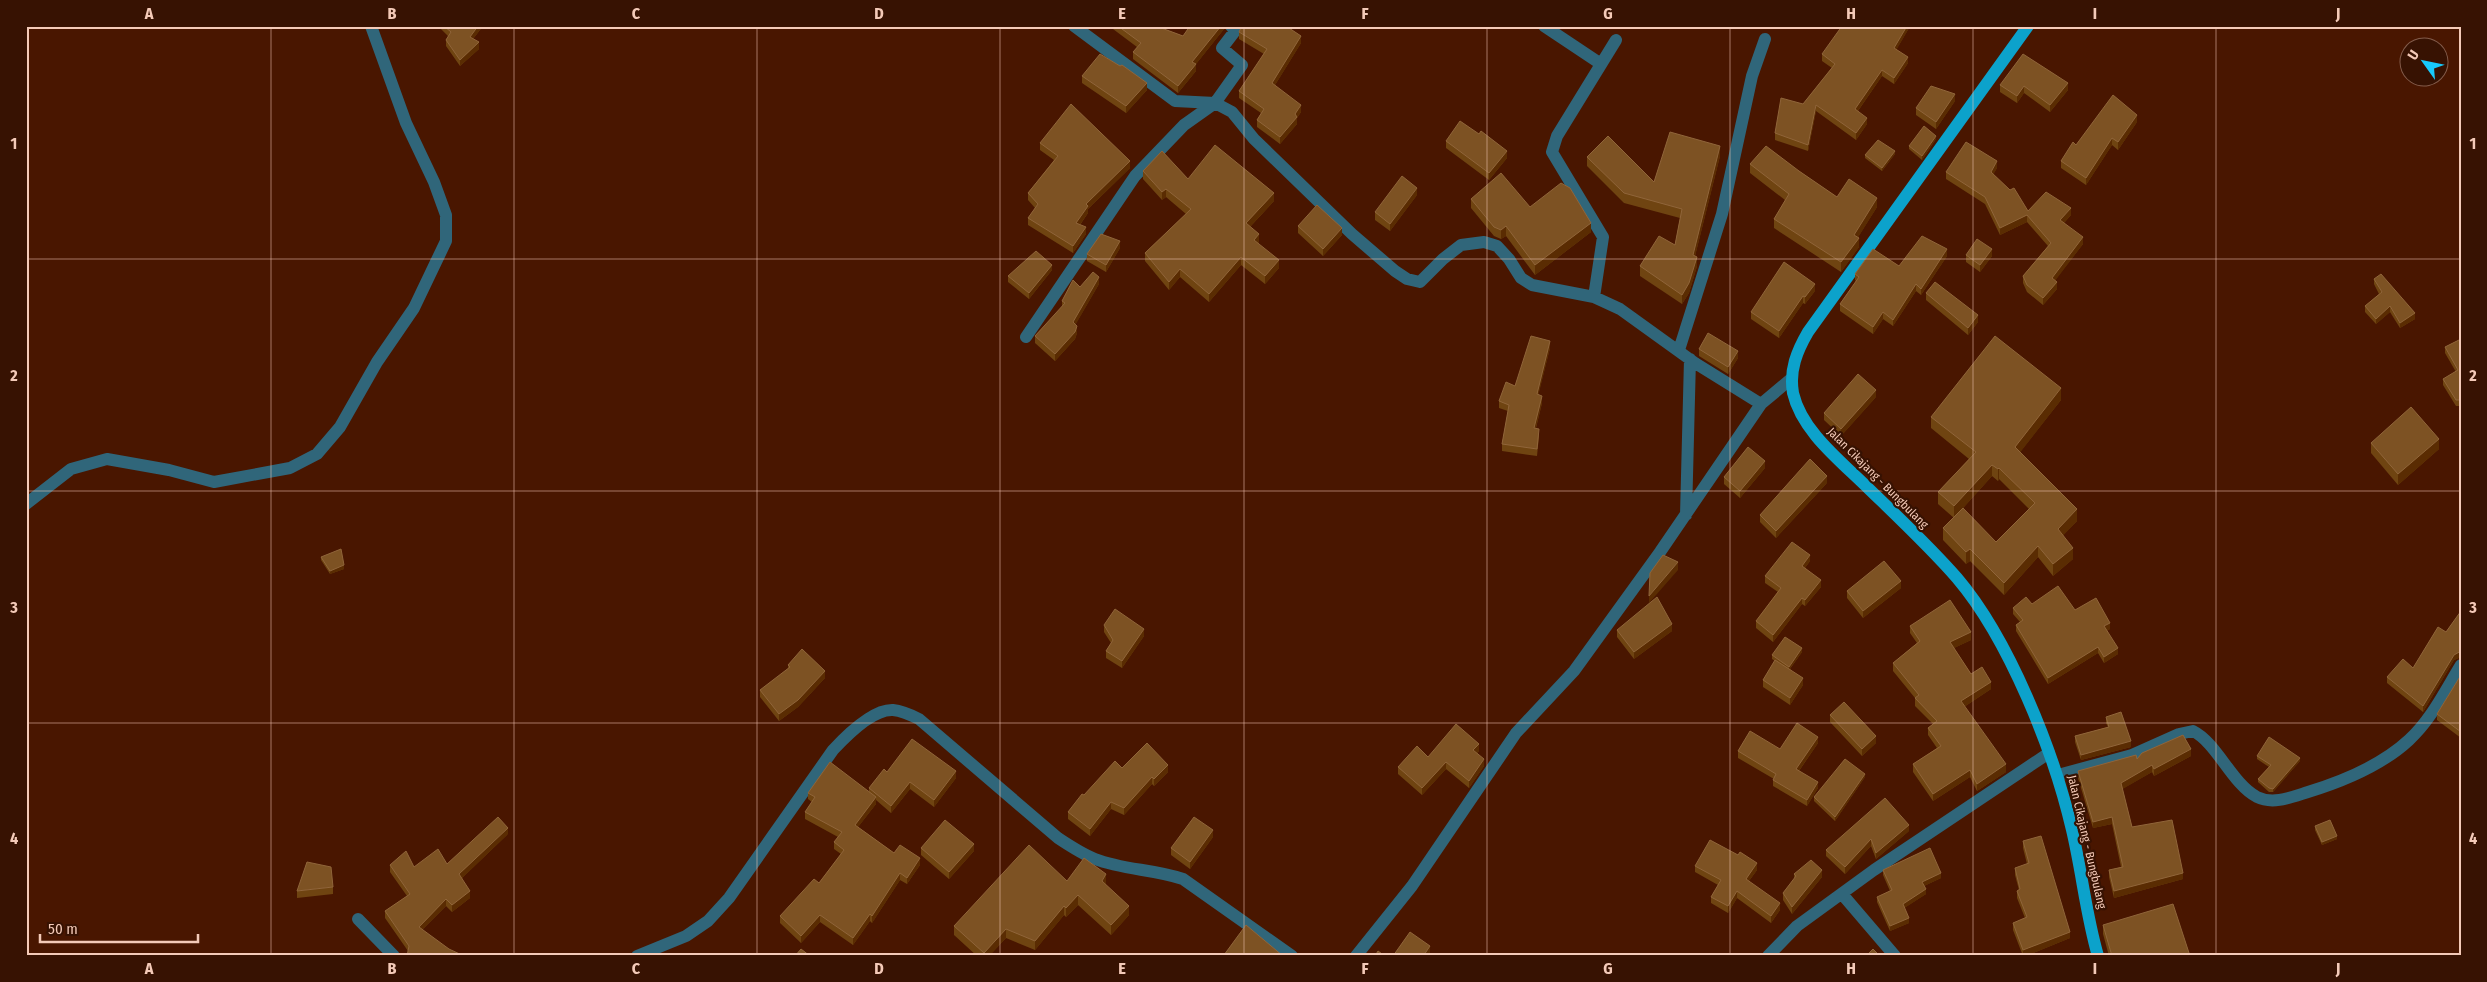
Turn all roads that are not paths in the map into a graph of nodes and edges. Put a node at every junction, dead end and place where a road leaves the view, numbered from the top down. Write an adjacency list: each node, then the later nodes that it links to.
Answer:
1 (371, 26): 16 (street)
2 (1074, 26): 9 (street)
3 (1231, 26): 9 (street)
4 (1544, 26): 8 (street)
5 (2028, 26): 14 (main road, Jalan Cikajang - Bungbulang)
6 (1765, 38): 12 (street)
7 (1616, 40): 8 (street)
8 (1601, 64): 10 (street)
9 (1215, 104): 10 (street); 11 (street)
10 (1594, 297): 12 (street)
11 (1026, 337)
12 (1679, 350): 13 (street)
13 (1690, 359): 15 (street); 17 (street)
14 (1792, 378): 15 (street); 19 (main road, Jalan Cikajang - Bungbulang)
15 (1761, 404): 17 (street)
16 (26, 504)
17 (1686, 515): 26 (street)
18 (2461, 665): 20 (street)
19 (2049, 753): 20 (main road, Jalan Cikajang - Bungbulang); 21 (street)
20 (2058, 775): 29 (main road, Jalan Cikajang - Bungbulang)
21 (1842, 894): 27 (street); 28 (street)
22 (358, 919): 23 (street)
23 (394, 956)
24 (637, 956): 25 (street)
25 (1292, 956)
26 (1356, 956)
27 (1768, 956)
28 (1895, 956)
29 (2098, 956)

